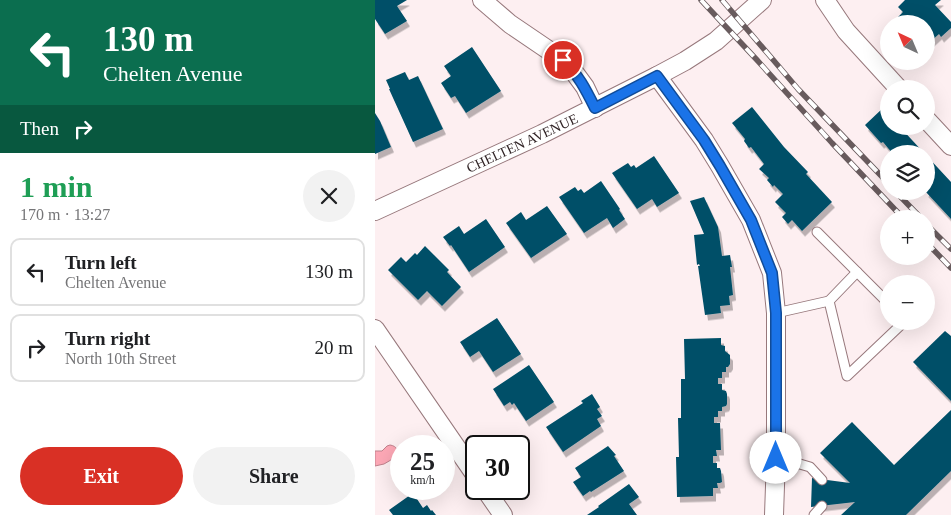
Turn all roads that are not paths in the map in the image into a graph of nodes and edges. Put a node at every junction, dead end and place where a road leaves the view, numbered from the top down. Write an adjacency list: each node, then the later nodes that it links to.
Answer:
1 (482, 0): 6 (street)
2 (763, 0): 4 (street, CHELTEN AVENUE)
3 (825, 0): 5 (street)
4 (657, 76): 6 (street, CHELTEN AVENUE); 14 (street)
5 (891, 80)
6 (595, 108): 9 (street, CHELTEN AVENUE)
7 (935, 129): 8 (street)
8 (951, 146)
9 (375, 211)
10 (817, 232): 11 (lane)
11 (857, 272): 12 (lane); 13 (lane)
12 (880, 295)
13 (829, 301): 14 (lane); 16 (lane)
14 (776, 313): 17 (street)
15 (375, 329): 18 (street)
16 (896, 330)
17 (776, 458): 19 (lane); 23 (street)
18 (465, 460)
19 (822, 480)
20 (493, 500): 22 (street)
21 (822, 506): 24 (lane)
22 (503, 515)
23 (774, 515)
24 (814, 515)

